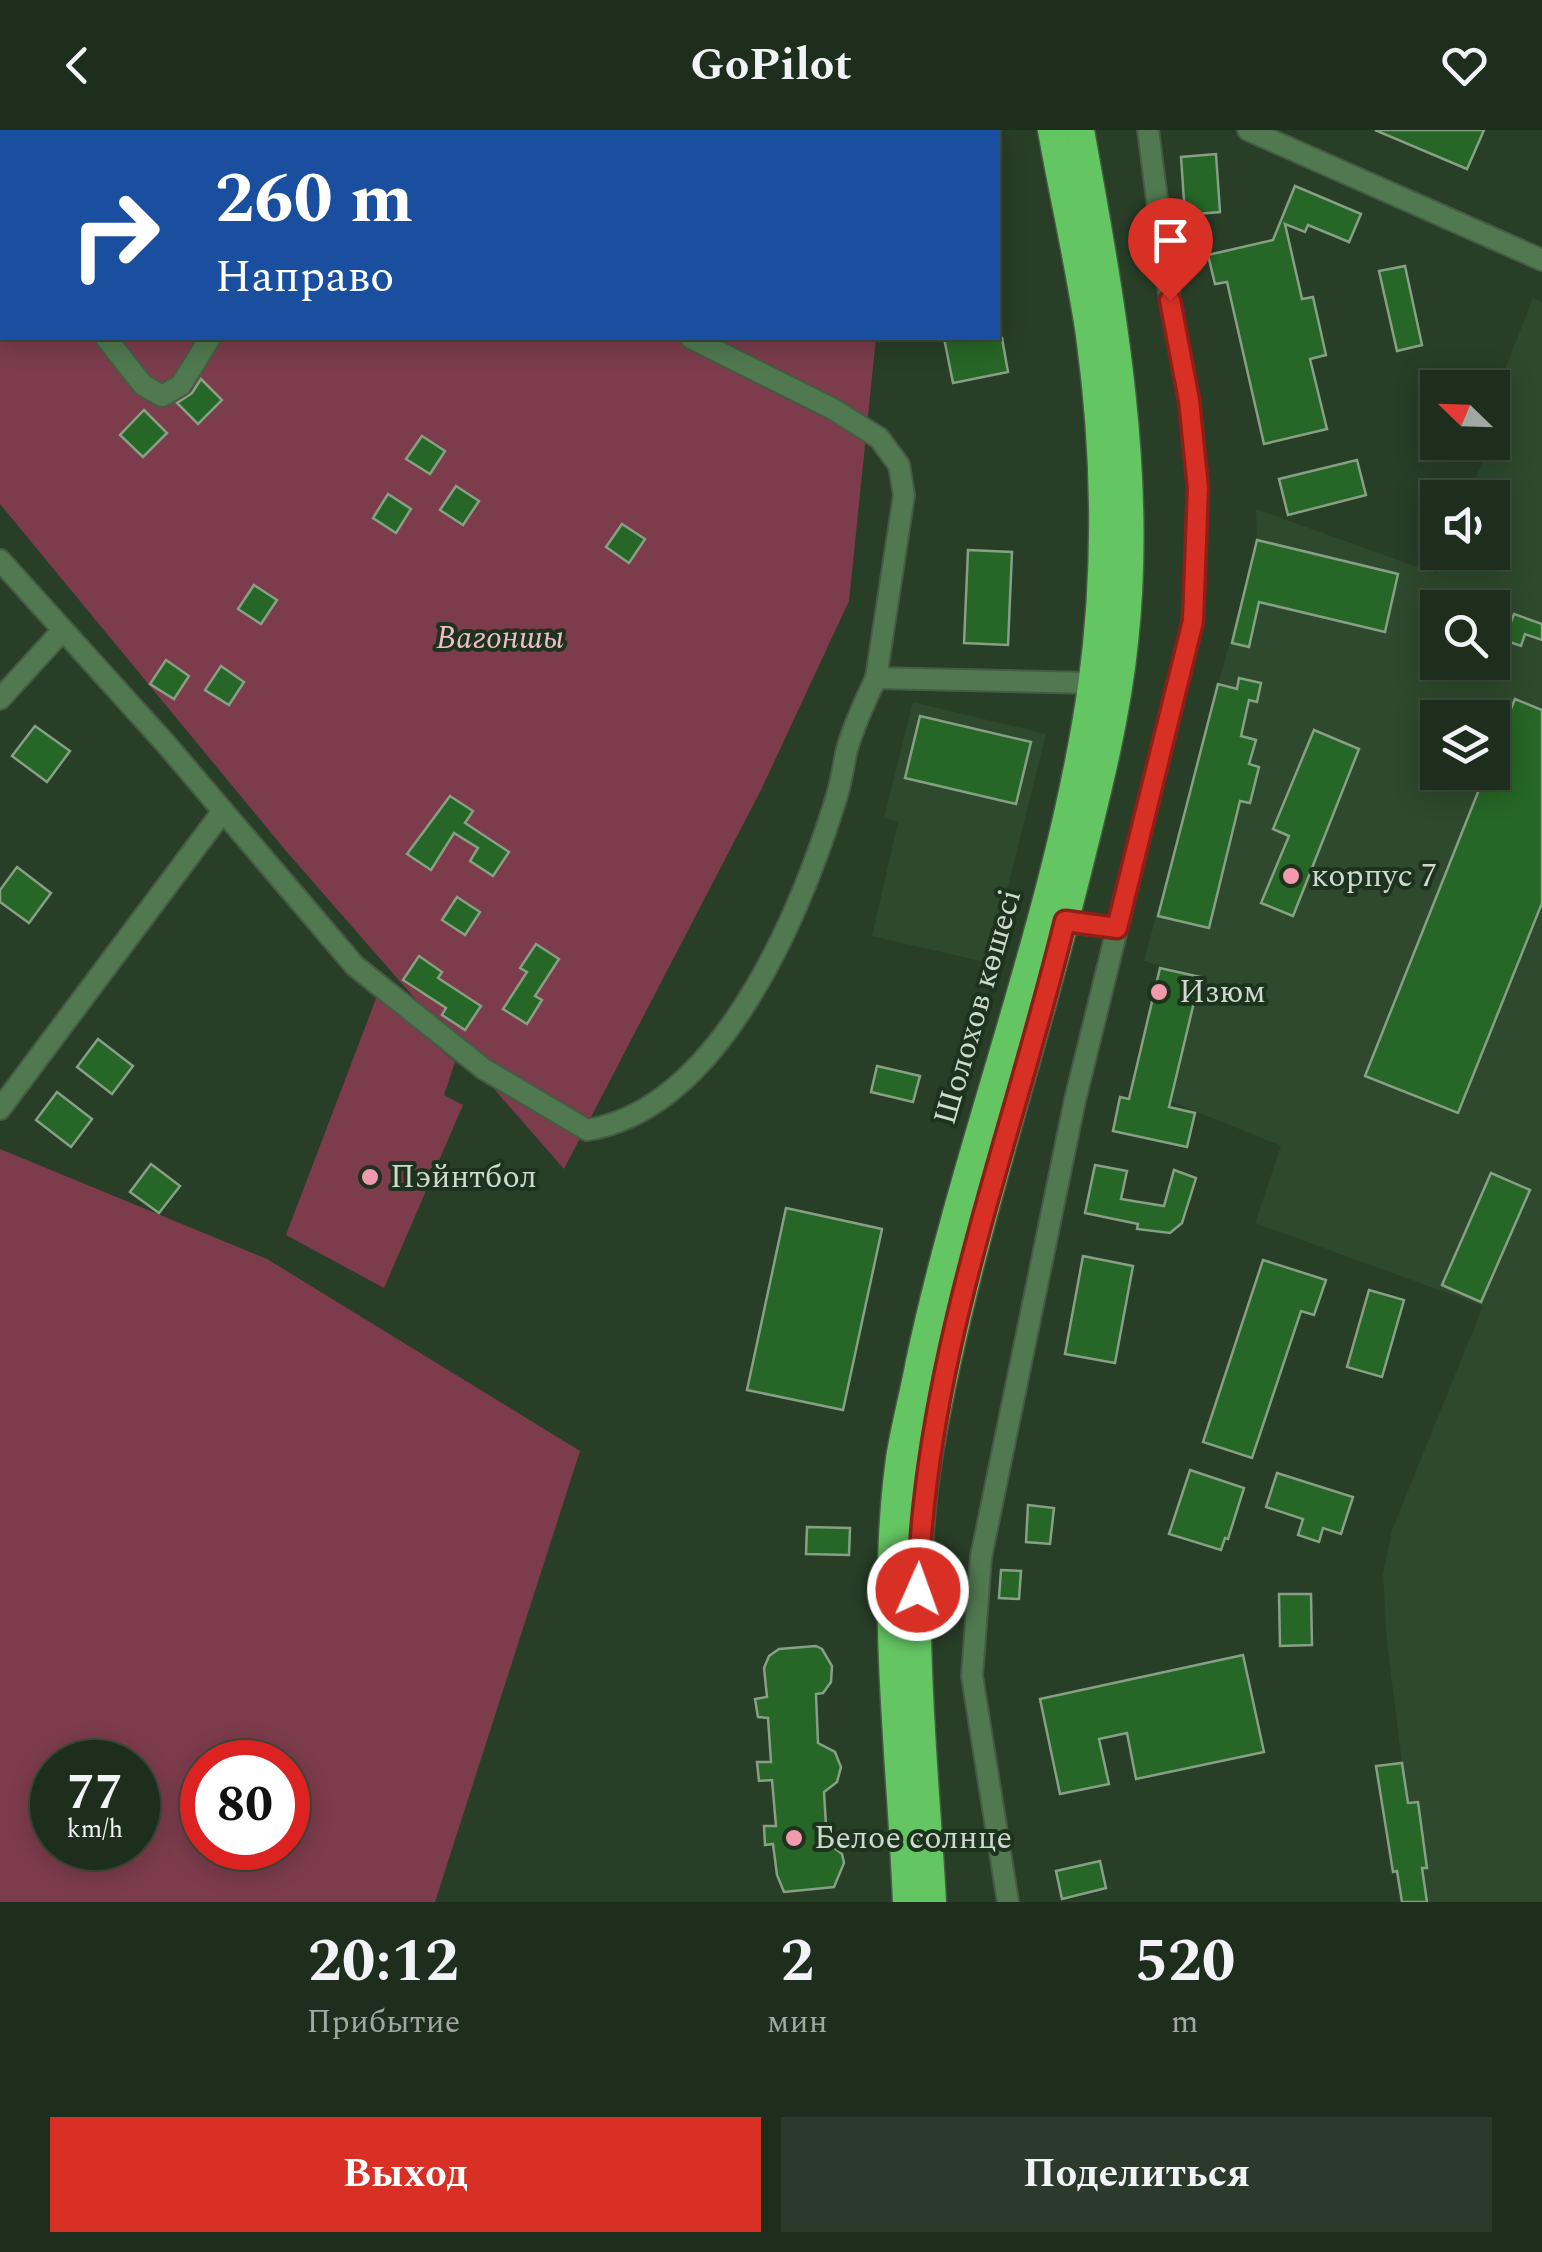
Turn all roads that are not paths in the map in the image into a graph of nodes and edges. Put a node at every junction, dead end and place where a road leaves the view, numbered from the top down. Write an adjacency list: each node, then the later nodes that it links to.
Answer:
1 (1052, 130): 12 (highway, Шолохов көшесі)
2 (1080, 130): 15 (highway, Шолохов көшесі)
3 (1148, 130): 16 (street)
4 (1248, 130): 5 (street)
5 (1542, 260)
6 (108, 340): 7 (street)
7 (209, 340)
8 (695, 340): 11 (street)
9 (0, 560): 10 (street)
10 (62, 631): 13 (street); 14 (street)
11 (876, 678): 12 (street); 14 (street)
12 (1092, 683): 15 (highway, Шолохов көшесі)
13 (0, 700)
14 (223, 811): 17 (street)
15 (1052, 920): 16 (street); 18 (highway, Шолохов көшесі); 19 (highway, Шолохов көшесі)
16 (1117, 928): 20 (street)
17 (0, 1109)
18 (908, 1902)
19 (932, 1902)
20 (1008, 1902)

